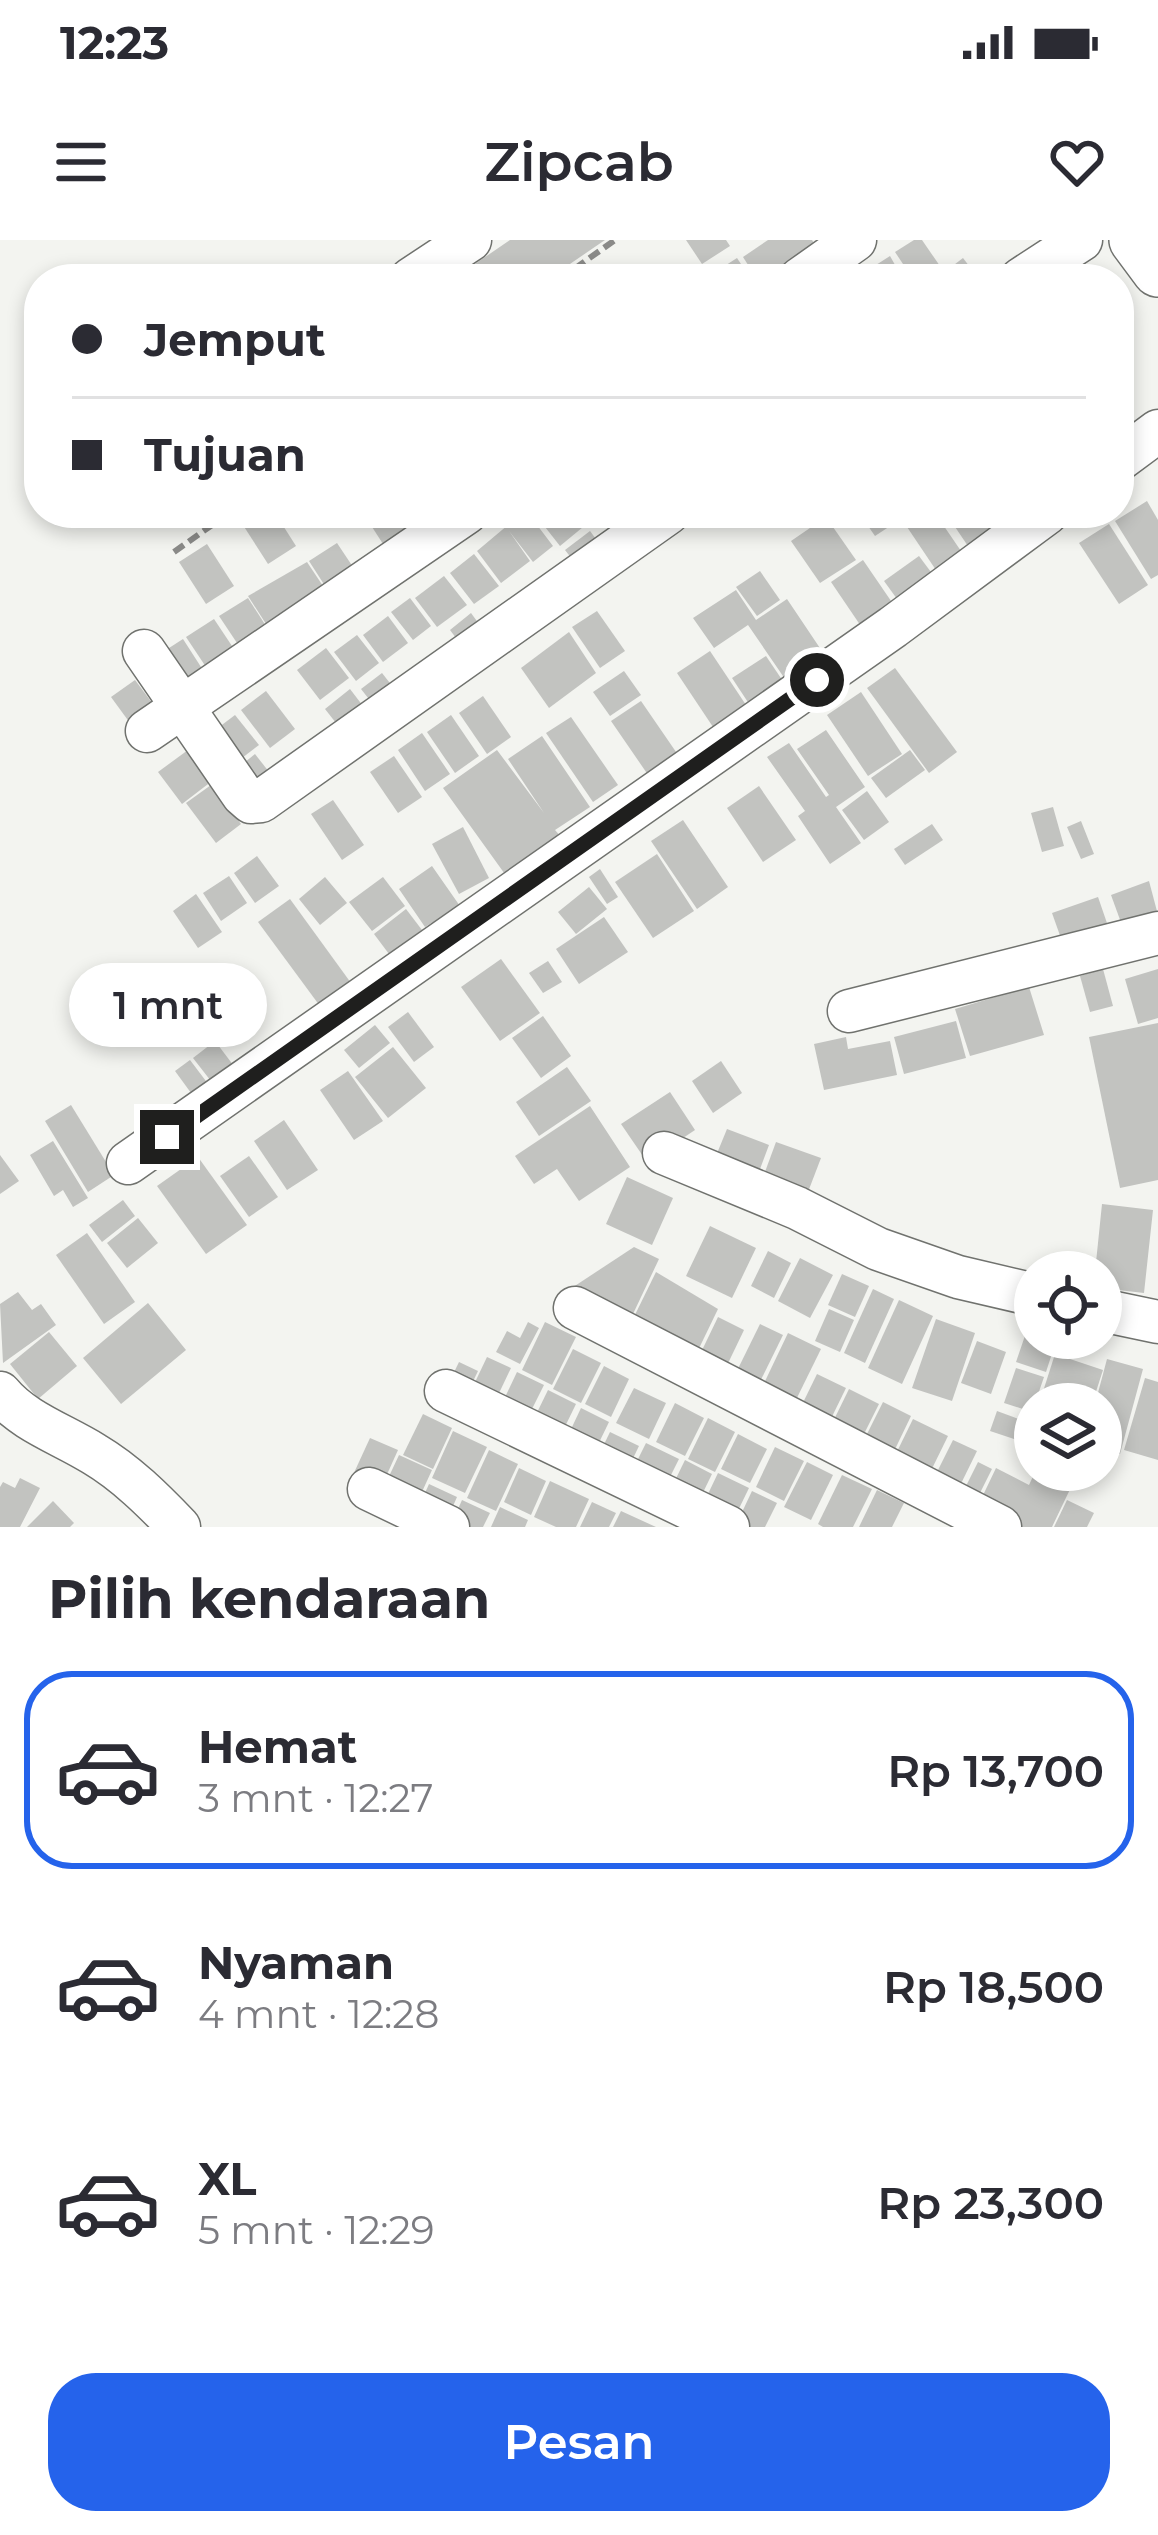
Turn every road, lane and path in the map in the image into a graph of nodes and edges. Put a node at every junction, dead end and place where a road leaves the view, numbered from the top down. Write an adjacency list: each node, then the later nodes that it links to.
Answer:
1 (470, 240): 6 (street)
2 (615, 240): 7 (path)
3 (855, 240): 8 (street)
4 (1081, 240): 9 (street)
5 (1135, 240): 10 (main road)
6 (434, 264)
7 (581, 264)
8 (821, 264)
9 (1044, 264)
10 (1158, 272)
11 (208, 528): 15 (path)
12 (444, 528): 17 (street)
13 (647, 528): 17 (street)
14 (1027, 528): 21 (street)
15 (174, 552)
16 (144, 652): 17 (street)
17 (165, 719)
18 (1158, 933): 19 (street)
19 (849, 1011)
20 (664, 1153): 22 (street)
21 (128, 1163)
22 (1014, 1290)
23 (575, 1308): 29 (street)
24 (1122, 1314): 25 (street)
25 (1158, 1322)
26 (446, 1391): 32 (street)
27 (5, 1410): 30 (street)
28 (369, 1489): 31 (street)
29 (973, 1521)
30 (179, 1527)
31 (448, 1527)
32 (728, 1527)

